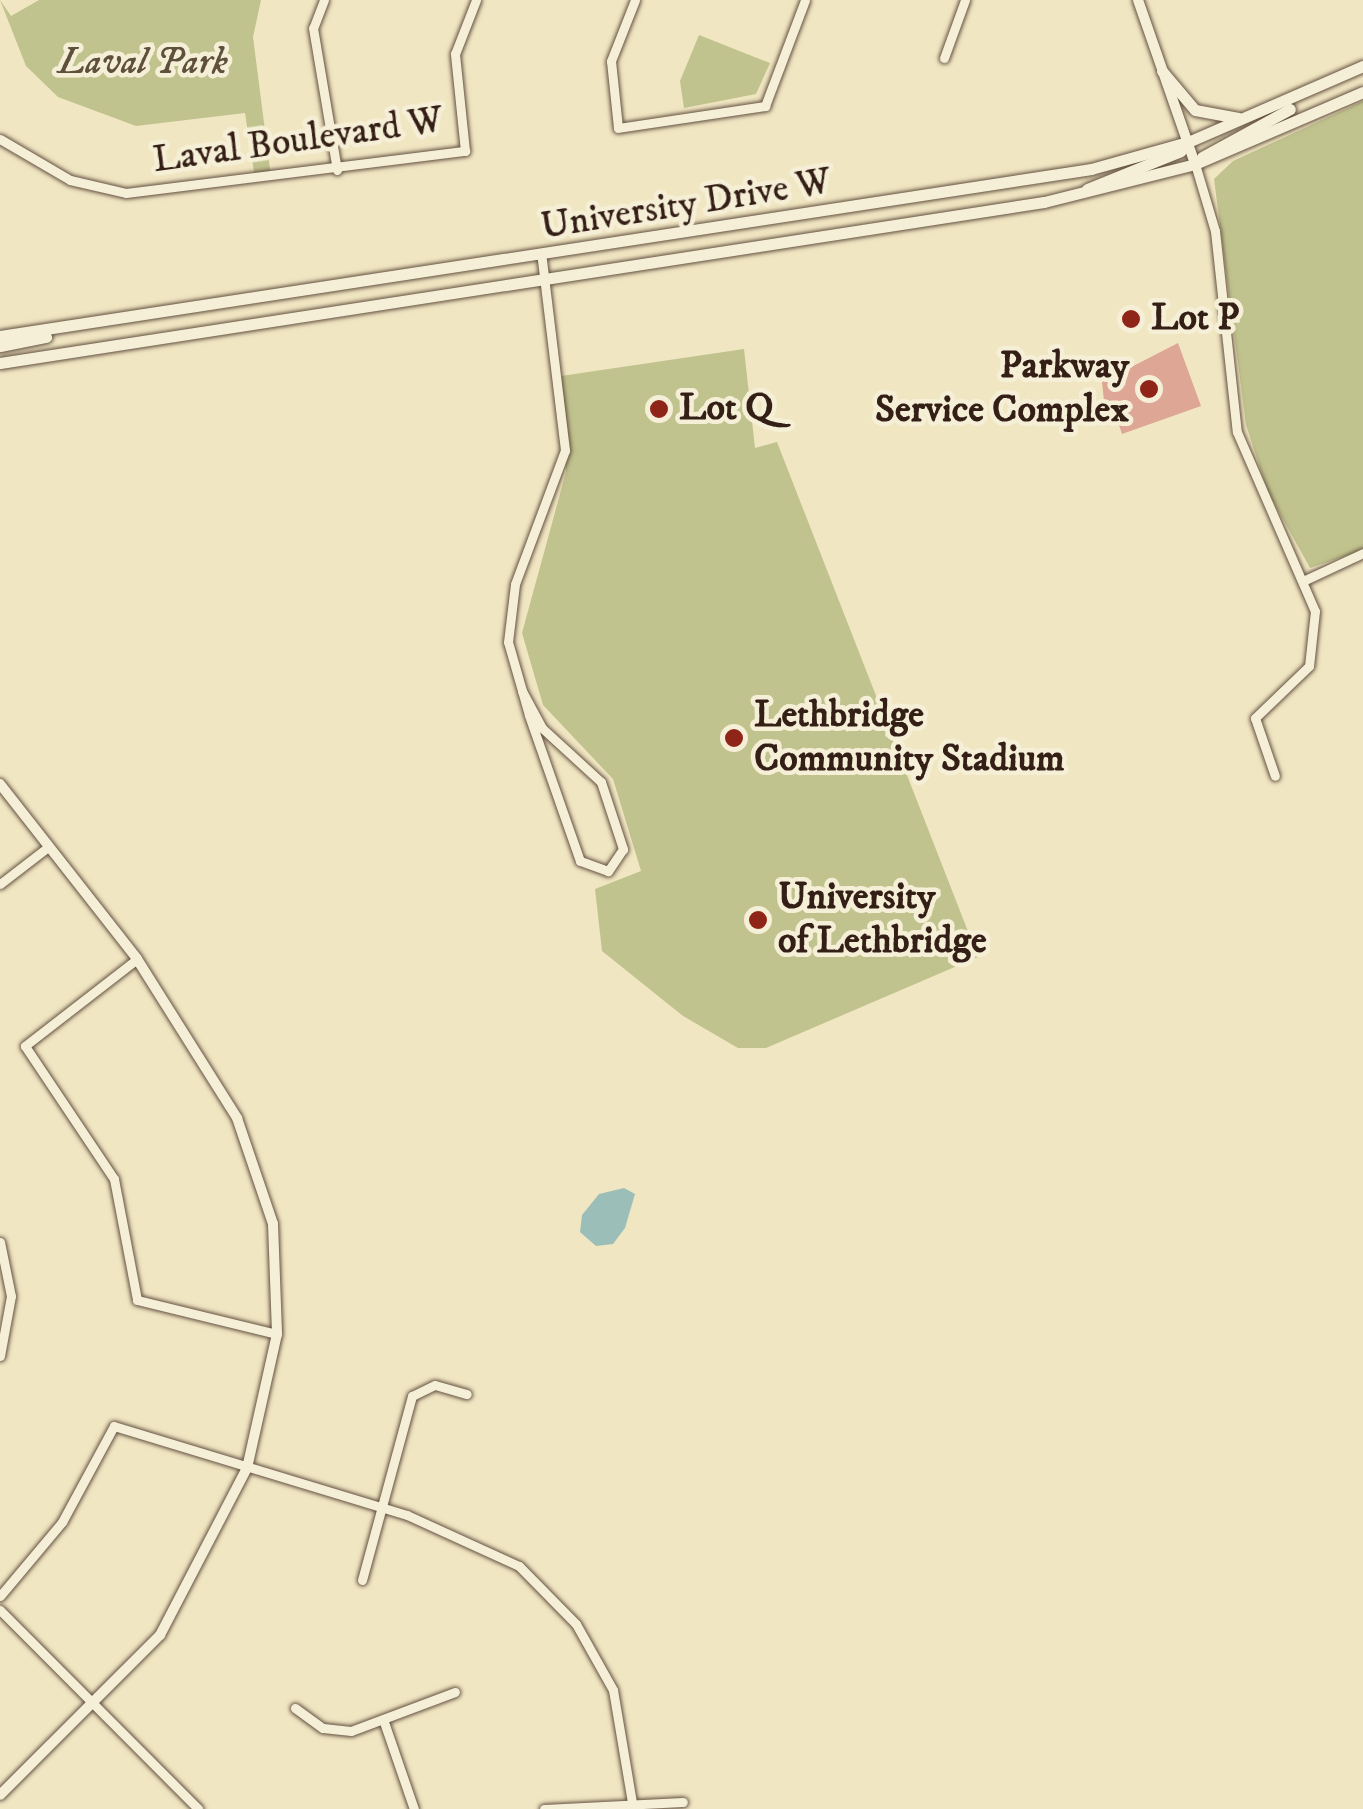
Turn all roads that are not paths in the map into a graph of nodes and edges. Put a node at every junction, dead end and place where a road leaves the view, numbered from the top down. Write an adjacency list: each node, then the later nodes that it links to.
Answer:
1 (324, 0): 16 (street)
2 (476, 0): 16 (street, Laval Boulevard W)
3 (635, 0): 4 (street)
4 (805, 0)
5 (965, 0): 7 (street)
6 (1142, 1): 9 (street)
7 (944, 58)
8 (1363, 66): 10 (main road, University Drive W)
9 (1162, 71): 12 (main road); 14 (street)
10 (1336, 80): 12 (main road, University Drive W); 15 (main road)
11 (1363, 92): 15 (main road, University Drive W)
12 (1257, 115): 14 (main road, University Drive W)
13 (0, 139): 16 (street, Laval Boulevard W)
14 (1188, 142): 15 (street); 17 (main road); 18 (main road, University Drive W)
15 (1195, 164): 17 (main road, University Drive W); 25 (street)
16 (336, 170)
17 (1075, 196): 19 (main road, University Drive W)
18 (542, 259): 19 (street); 20 (main road, University Drive W)
19 (544, 278): 23 (main road, University Drive W); 26 (street)
20 (118, 320): 21 (main road, University Drive W); 22 (main road)
21 (0, 336)
22 (0, 346)
23 (0, 363)
24 (1363, 553): 25 (street)
25 (1303, 581): 27 (street)
26 (522, 690): 26 (street)
27 (1274, 776)
28 (0, 784): 29 (street)
29 (48, 847): 30 (street); 31 (street)
30 (0, 884)
31 (137, 959): 33 (street); 33 (street)
32 (0, 1242): 34 (street)
33 (276, 1334): 36 (street)
34 (0, 1356)
35 (467, 1394): 37 (street)
36 (247, 1468): 37 (street); 39 (street); 42 (street)
37 (385, 1508): 38 (street); 46 (street)
38 (362, 1580)
39 (0, 1596)
40 (0, 1610): 42 (street)
41 (456, 1692): 44 (street)
42 (96, 1706): 45 (street); 48 (street)
43 (294, 1708): 44 (street)
44 (384, 1722): 49 (street)
45 (0, 1795)
46 (632, 1802): 47 (street); 50 (street)
47 (682, 1802)
48 (198, 1809)
49 (414, 1809)
50 (544, 1809)

